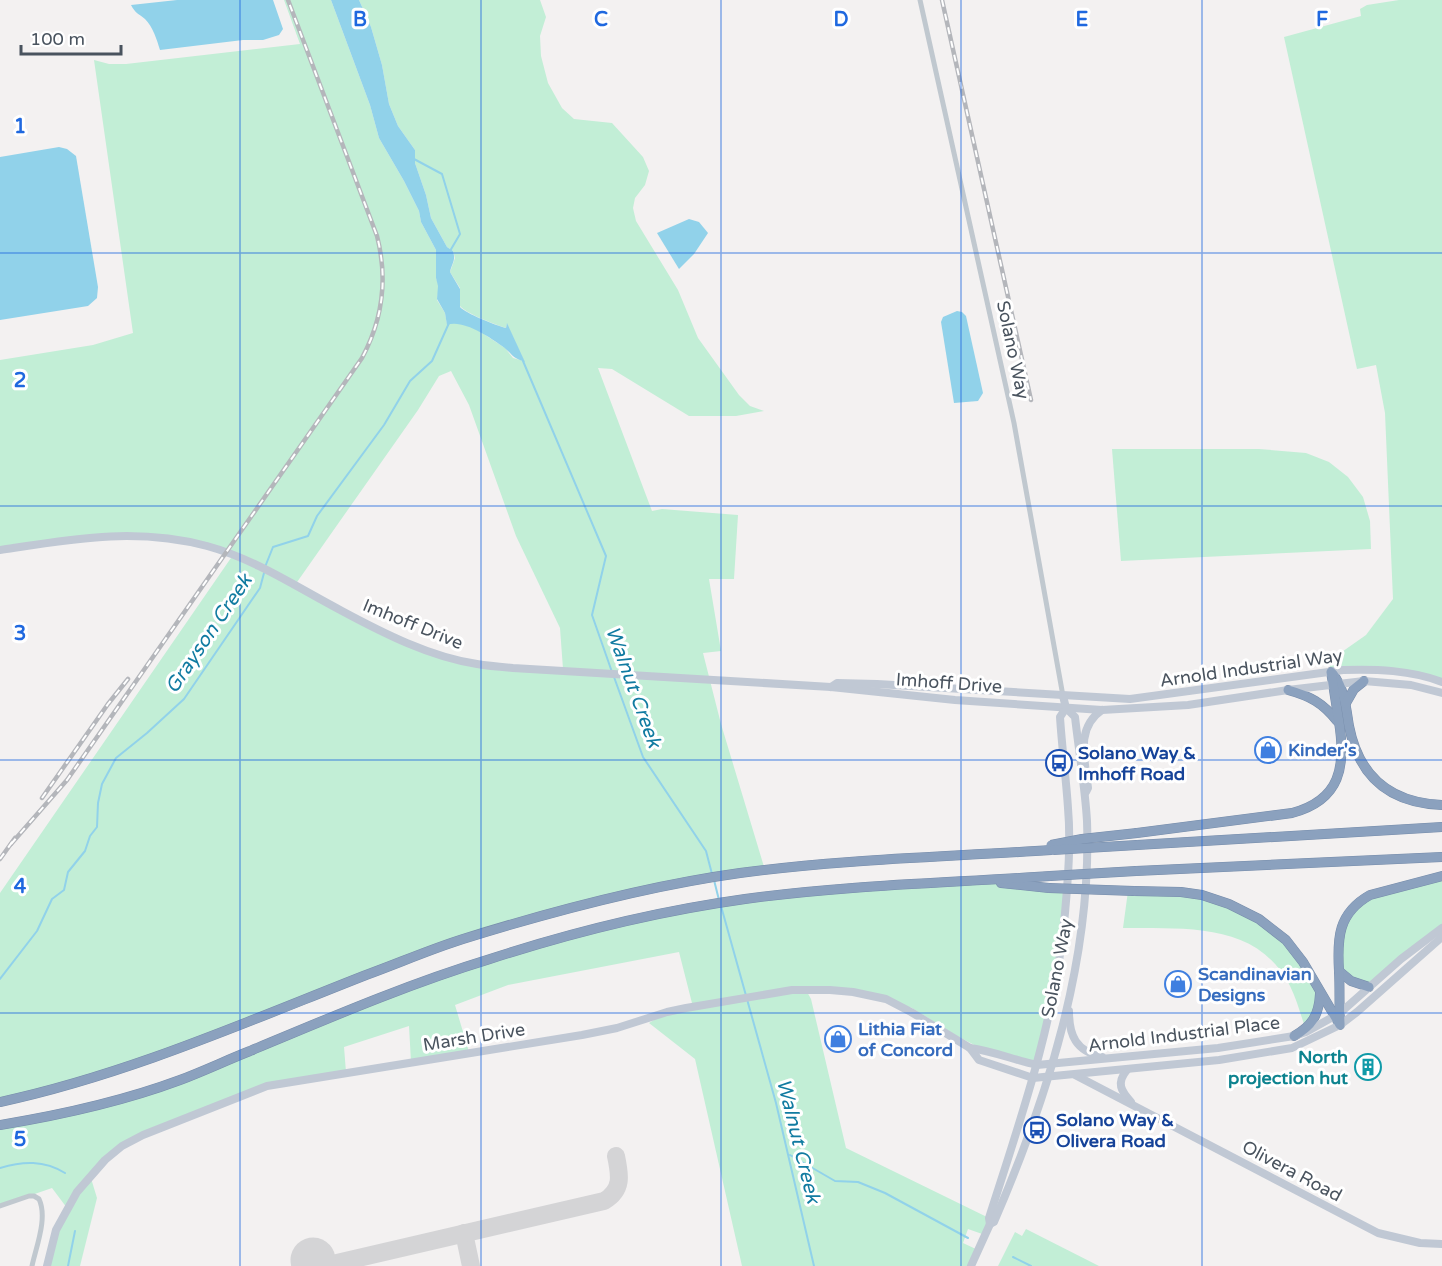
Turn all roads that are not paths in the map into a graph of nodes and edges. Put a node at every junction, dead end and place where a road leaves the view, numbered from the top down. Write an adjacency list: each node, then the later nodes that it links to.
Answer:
1 (921, 0): 10 (street, Solano Way)
2 (0, 550): 7 (street, Imhoff Drive)
3 (1331, 672): 5 (street, Arnold Industrial Way); 6 (highway); 10 (street, Arnold Industrial Way)
4 (1364, 681): 6 (street, Arnold Industrial Way); 9 (street, Arnold Industrial Way); 11 (highway)
5 (1442, 682)
6 (1337, 684): 8 (street, Arnold Industrial Way); 11 (highway); 14 (highway)
7 (831, 687): 10 (street, Imhoff Drive); 12 (street, Imhoff Drive)
8 (1288, 690): 13 (street, Arnold Industrial Way); 14 (highway)
9 (1442, 693)
10 (1063, 696): 12 (street, Solano Way)
11 (1346, 703): 16 (highway)
12 (1066, 708): 13 (street, Arnold Industrial Way); 15 (street, Solano Way); 34 (street, Solano Way)
13 (1102, 710): 15 (street)
14 (1339, 722): 18 (highway, bridge)
15 (1084, 796): 27 (street, Solano Way)
16 (1442, 805)
17 (1442, 827): 18 (highway, bridge)
18 (1051, 848): 39 (highway)
19 (1442, 857): 21 (highway, bridge)
20 (1442, 876): 24 (highway)
21 (983, 881): 26 (highway, bridge); 41 (highway)
22 (1442, 928): 25 (street, Arnold Industrial Place)
23 (1442, 937): 29 (street, Arnold Industrial Place)
24 (1338, 971): 25 (highway); 28 (highway)
25 (1369, 987): 28 (street, Arnold Industrial Place)
26 (1320, 994): 28 (highway); 30 (highway)
27 (1069, 1002): 32 (street); 33 (street, Solano Way)
28 (1337, 1014): 29 (highway); 30 (street, Arnold Industrial Place)
29 (1340, 1025): 35 (street, Arnold Industrial Place)
30 (1294, 1036): 32 (street, Arnold Industrial Place)
31 (970, 1048): 34 (street, Marsh Drive); 38 (street, Marsh Drive); 48 (street, Marsh Drive)
32 (1109, 1059): 33 (street, Arnold Industrial Place)
33 (1051, 1064): 34 (street, Arnold Industrial Place); 37 (street, Solano Way)
34 (1037, 1065): 38 (street, Solano Way)
35 (1127, 1070): 36 (street, Arnold Industrial Place); 40 (street)
36 (1074, 1074): 37 (street, Arnold Industrial Place); 40 (street, Olivera Road)
37 (1047, 1077): 38 (street, Arnold Industrial Place); 45 (street, Solano Way)
38 (1033, 1078): 45 (street, Solano Way)
39 (0, 1102)
40 (1134, 1106): 46 (street, Olivera Road)
41 (17, 1123): 42 (highway); 43 (highway)
42 (0, 1125)
43 (0, 1132)
44 (0, 1206): 47 (street)
45 (990, 1224): 49 (street, Solano Way)
46 (1442, 1244)
47 (32, 1266)
48 (47, 1266)
49 (971, 1266)

